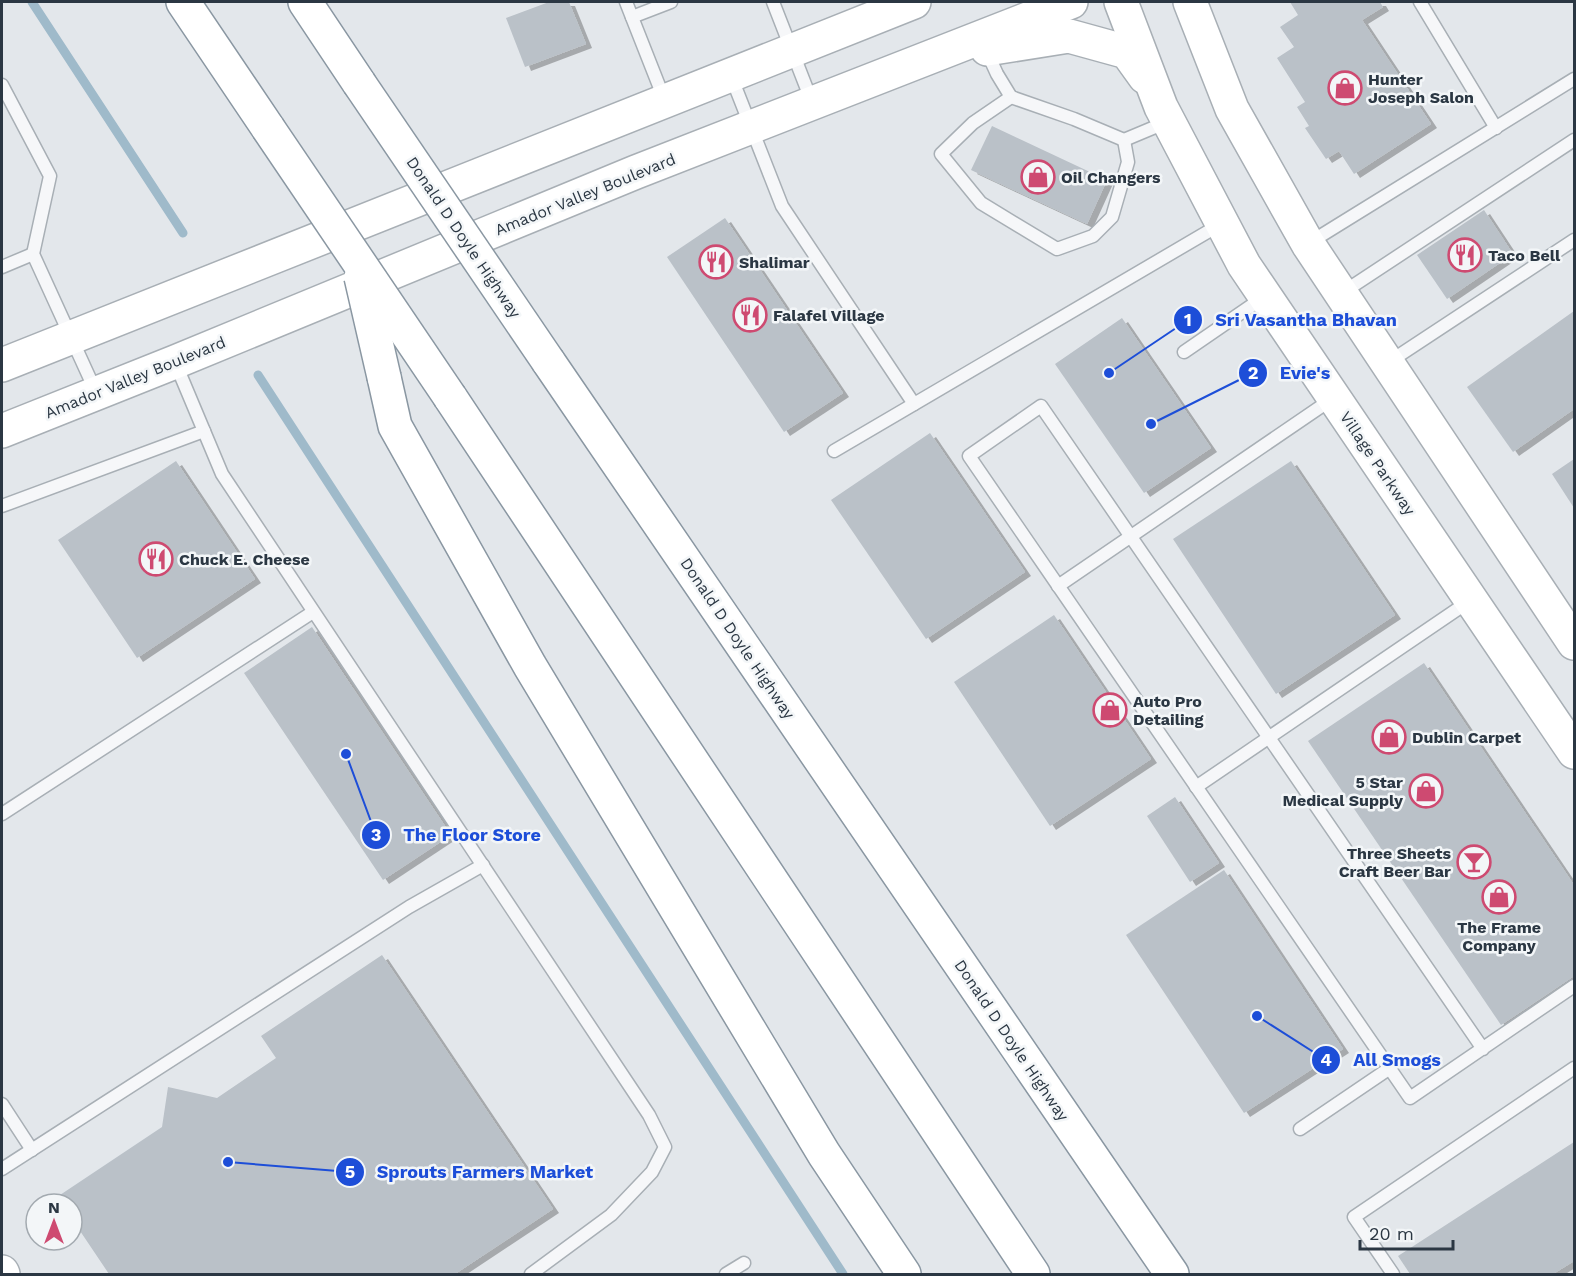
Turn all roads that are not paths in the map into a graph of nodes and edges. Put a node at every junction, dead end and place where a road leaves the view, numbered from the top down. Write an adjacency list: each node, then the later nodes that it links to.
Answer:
1 (183, 2): 31 (main road, bridge)
2 (305, 2): 71 (main road, Donald D Doyle Highway, bridge)
3 (626, 2): 11 (lane)
4 (671, 2): 11 (lane)
5 (773, 2): 13 (lane)
6 (914, 2): 13 (main road)
7 (1071, 2): 14 (main road, Amador Valley Boulevard)
8 (1121, 2): 18 (main road, Village Parkway)
9 (1190, 2): 29 (main road)
10 (1420, 2): 24 (lane)
11 (632, 16): 20 (lane)
12 (986, 49): 14 (main road); 18 (main road); 19 (lane)
13 (791, 50): 15 (main road); 21 (lane)
14 (926, 59): 21 (main road, Amador Valley Boulevard)
15 (730, 75): 20 (main road); 23 (lane)
16 (1575, 79): 24 (lane)
17 (2, 86): 30 (lane)
18 (1154, 90): 22 (main road, Village Parkway)
19 (1011, 97): 25 (lane); 25 (lane)
20 (665, 101): 35 (main road)
21 (812, 103): 23 (main road, Amador Valley Boulevard)
22 (1168, 122): 25 (lane); 27 (main road, Village Parkway)
23 (751, 127): 37 (main road, Amador Valley Boulevard); 42 (lane)
24 (1496, 128): 29 (lane)
25 (1124, 140)
26 (1575, 140): 33 (lane)
27 (1222, 223): 34 (main road, Village Parkway); 42 (lane)
28 (1575, 240): 38 (lane)
29 (1308, 244): 33 (main road)
30 (33, 254): 32 (lane); 35 (lane)
31 (357, 258): 69 (main road, bridge); 70 (main road, bridge)
32 (2, 267)
33 (1342, 294): 38 (main road)
34 (1265, 297): 36 (lane); 41 (main road, Village Parkway)
35 (71, 337): 39 (main road); 40 (lane)
36 (1184, 352)
37 (174, 362): 40 (main road, Amador Valley Boulevard); 44 (lane)
38 (1388, 363): 51 (main road)
39 (2, 365)
40 (96, 393): 43 (main road, Amador Valley Boulevard)
41 (1334, 398): 47 (lane); 49 (main road, Village Parkway)
42 (914, 404): 45 (lane)
43 (2, 431)
44 (204, 431): 46 (lane); 50 (lane)
45 (834, 450)
46 (2, 506)
47 (1131, 536): 48 (lane); 48 (lane); 52 (lane)
48 (1058, 586): 54 (lane)
49 (1471, 600): 52 (lane); 53 (main road, Village Parkway)
50 (313, 612): 55 (lane); 56 (lane)
51 (1567, 627)
52 (1269, 738): 54 (lane); 58 (lane)
53 (1575, 752)
54 (1196, 787): 59 (lane)
55 (2, 814)
56 (483, 865): 63 (lane); 66 (lane)
57 (1575, 986): 58 (lane)
58 (1483, 1049): 59 (lane)
59 (1390, 1068): 62 (lane)
60 (1575, 1068): 72 (lane)
61 (2, 1104): 63 (lane)
62 (1300, 1129)
63 (32, 1150): 64 (lane)
64 (2, 1169)
65 (744, 1263): 68 (lane)
66 (545, 1270): 67 (lane)
67 (531, 1275)
68 (726, 1275)
69 (904, 1275)
70 (1032, 1275)
71 (1172, 1275)
72 (1393, 1275)

